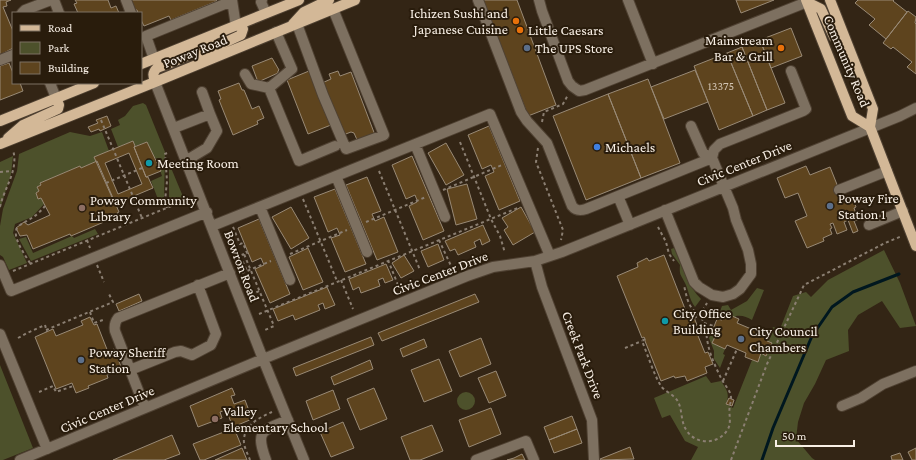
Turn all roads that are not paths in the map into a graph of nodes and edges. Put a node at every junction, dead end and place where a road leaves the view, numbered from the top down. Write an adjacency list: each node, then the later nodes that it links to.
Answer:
1 (52, 0): 14 (street); 15 (street)
2 (126, 0): 16 (street)
3 (299, 0): 17 (main road, Poway Road)
4 (355, 0): 13 (main road)
5 (478, 0): 54 (street)
6 (539, 0): 29 (street)
7 (628, 0): 29 (street)
8 (830, 0): 18 (main road, Community Road)
9 (837, 0): 18 (main road)
10 (232, 1): 19 (street); 23 (street)
11 (260, 1): 17 (street)
12 (806, 1): 24 (main road); 29 (street); 43 (main road, Community Road)
13 (331, 5): 20 (main road); 20 (street)
14 (23, 12)
15 (58, 12)
16 (131, 12)
17 (266, 14): 19 (main road, Poway Road)
18 (838, 20): 24 (main road, Community Road)
19 (238, 25): 22 (main road, Poway Road); 30 (main road)
20 (294, 25): 21 (main road, Poway Road)
21 (276, 32): 30 (main road, Poway Road); 36 (street)
22 (215, 34): 26 (main road, Poway Road); 33 (main road)
23 (143, 35): 26 (street)
24 (851, 52): 43 (main road, Community Road)
25 (12, 55): 27 (street)
26 (154, 59): 28 (main road, Poway Road)
27 (0, 60)
28 (142, 64)
29 (653, 64)
30 (192, 67): 33 (main road, Poway Road)
31 (791, 71): 48 (street)
32 (245, 74): 36 (street)
33 (155, 82): 44 (street, Bowron Road); 45 (main road, Poway Road)
34 (50, 84): 38 (street)
35 (90, 84): 38 (main road)
36 (270, 88): 47 (street)
37 (202, 92): 40 (street)
38 (56, 98): 41 (main road); 45 (main road)
39 (916, 108): 43 (street, Civic Center Drive)
40 (210, 114): 44 (street); 49 (street)
41 (0, 121)
42 (691, 126): 48 (street)
43 (870, 127): 50 (main road, Community Road); 52 (street, Civic Center Drive)
44 (174, 128): 49 (street, Bowron Road)
45 (2, 143)
46 (415, 144): 51 (street); 59 (street); 65 (street)
47 (335, 146)
48 (712, 158): 52 (street); 54 (street)
49 (186, 160): 58 (street, Bowron Road)
50 (887, 171): 53 (street); 57 (main road, Community Road)
51 (336, 176): 55 (street); 64 (street)
52 (724, 186): 56 (street, Civic Center Drive); 56 (street)
53 (839, 190)
54 (618, 196): 60 (street)
55 (260, 207): 62 (street); 69 (street)
56 (665, 210): 60 (street, Civic Center Drive)
57 (903, 211): 61 (street); 63 (main road, Community Road)
58 (207, 212): 62 (street, Bowron Road); 67 (street)
59 (445, 217)
60 (630, 225): 65 (street, Civic Center Drive)
61 (869, 225)
62 (212, 226): 68 (street, Bowron Road)
63 (916, 246)
64 (367, 252)
65 (550, 256): 66 (street, Civic Center Drive)
66 (535, 261): 72 (street, Civic Center Drive); 84 (street, Creek Park Drive)
67 (0, 265)
68 (230, 272): 70 (street); 72 (street, Bowron Road)
69 (290, 280)
70 (198, 286): 73 (street); 73 (street)
71 (0, 334): 78 (street, Civic Center Drive)
72 (263, 359): 76 (street, Civic Center Drive); 77 (street, Bowron Road)
73 (130, 370): 76 (street)
74 (916, 370): 75 (street)
75 (842, 406)
76 (145, 408): 78 (street, Civic Center Drive)
77 (288, 420): 80 (street); 81 (street, Bowron Road)
78 (47, 449): 79 (street, Civic Center Drive)
79 (20, 460)
80 (266, 460)
81 (304, 460)
82 (476, 460): 83 (street)
83 (534, 460)
84 (594, 460)

